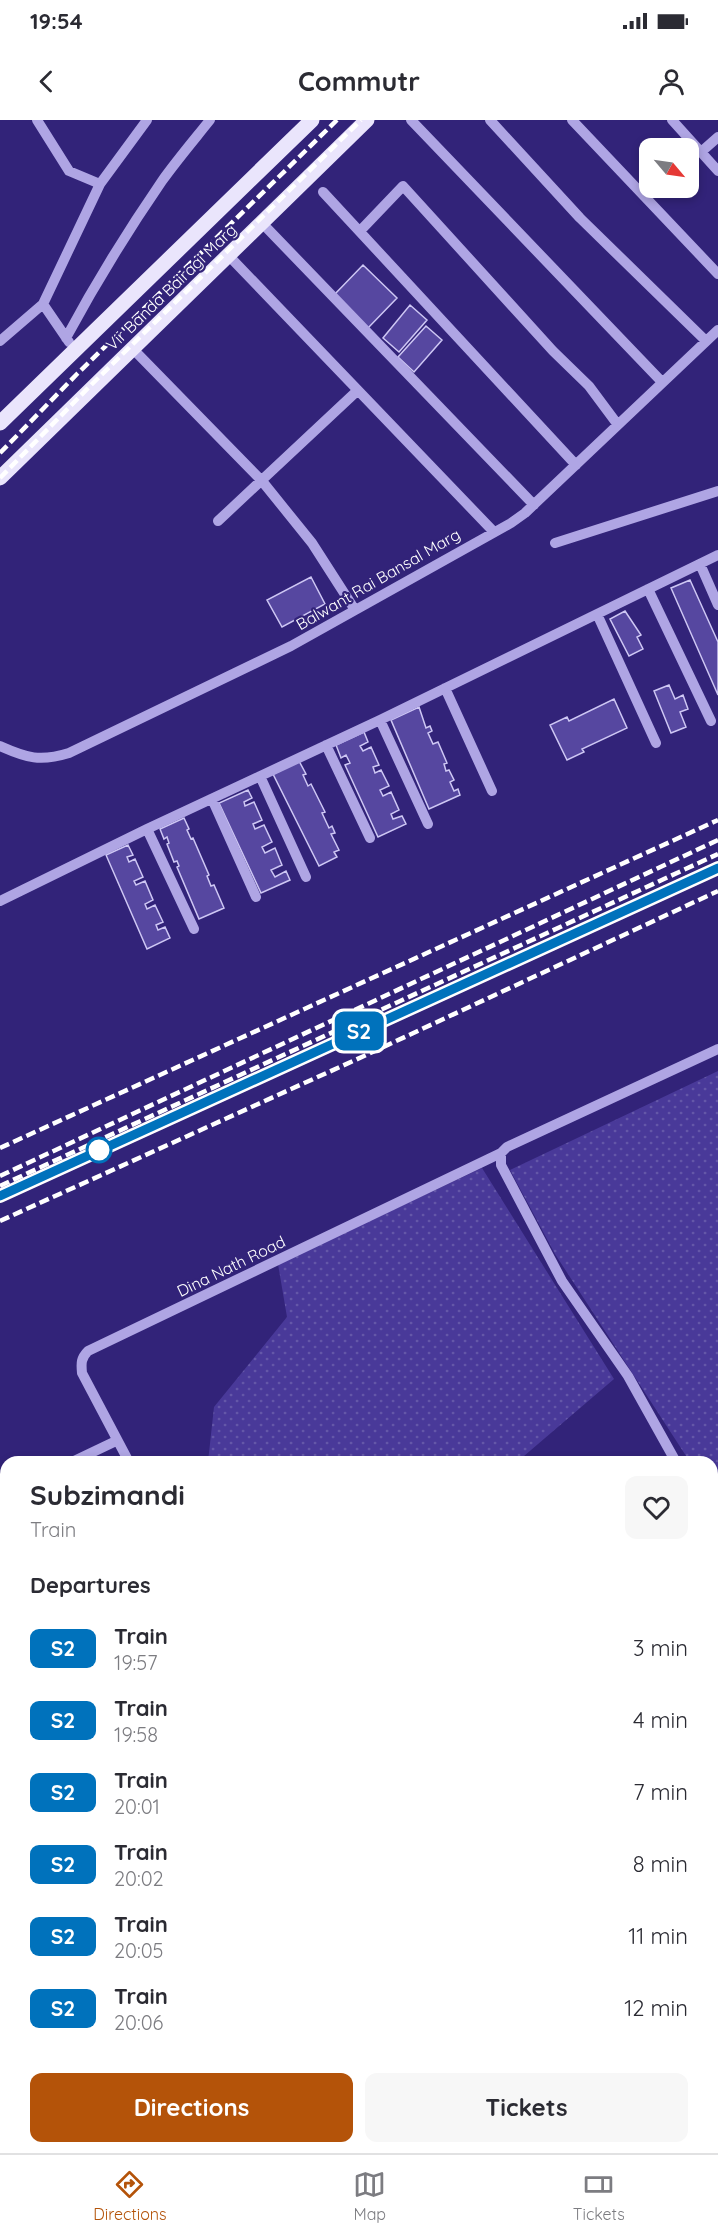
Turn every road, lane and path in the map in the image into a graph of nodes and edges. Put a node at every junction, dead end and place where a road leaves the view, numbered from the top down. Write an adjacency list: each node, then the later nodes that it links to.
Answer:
1 (37, 120): 13 (street)
2 (147, 120): 13 (street)
3 (210, 120): 22 (street)
4 (312, 120): 22 (main road, Vir Banda Bairagi Marg)
5 (367, 120): 15 (main road, Vir Banda Bairagi Marg)
6 (411, 120): 24 (street)
7 (490, 120): 20 (street)
8 (572, 120): 18 (street)
9 (672, 120): 11 (street)
10 (718, 137): 11 (street)
11 (701, 152): 12 (street)
12 (718, 171)
13 (100, 184): 19 (street)
14 (323, 192): 16 (street)
15 (262, 224): 17 (main road, Vir Banda Bairagi Marg); 32 (street)
16 (360, 231): 27 (street); 28 (street)
17 (229, 255): 23 (main road, Vir Banda Bairagi Marg); 25 (street)
18 (718, 274)
19 (43, 304): 21 (street); 22 (street)
20 (714, 335): 24 (street, Balwant Rai Bansal Marg)
21 (0, 341)
22 (70, 344): 26 (main road, Vir Banda Bairagi Marg)
23 (133, 349): 29 (main road, Vir Banda Bairagi Marg); 30 (street)
24 (662, 382): 27 (street, Balwant Rai Bansal Marg)
25 (357, 391): 30 (street); 34 (street)
26 (0, 423)
27 (618, 425): 28 (street, Balwant Rai Bansal Marg)
28 (576, 465): 32 (street, Balwant Rai Bansal Marg)
29 (0, 478)
30 (262, 482): 33 (street); 40 (street)
31 (718, 491): 35 (street)
32 (534, 505): 34 (street, Balwant Rai Bansal Marg)
33 (218, 521)
34 (494, 531): 40 (street, Balwant Rai Bansal Marg)
35 (555, 543)
36 (718, 555): 37 (street)
37 (700, 564): 38 (street); 39 (street)
38 (648, 590): 41 (street); 44 (street)
39 (718, 604)
40 (355, 610): 47 (street, Balwant Rai Bansal Marg)
41 (597, 614): 42 (street); 45 (street)
42 (445, 688): 43 (street); 49 (street)
43 (380, 720): 46 (street); 51 (street)
44 (711, 721)
45 (656, 743)
46 (326, 745): 48 (street); 53 (street)
47 (0, 746)
48 (260, 776): 50 (street); 54 (street)
49 (492, 791)
50 (212, 799): 52 (street); 55 (street)
51 (428, 824)
52 (147, 829): 56 (street); 57 (street)
53 (369, 838)
54 (306, 877)
55 (256, 897)
56 (0, 901)
57 (194, 929)
58 (718, 1049): 59 (street, Dina Nath Road)
59 (501, 1153): 60 (street, Dina Nath Road); 63 (street)
60 (116, 1441): 61 (street); 62 (street, Dina Nath Road)
61 (85, 1456)
62 (125, 1456)
63 (673, 1456)

